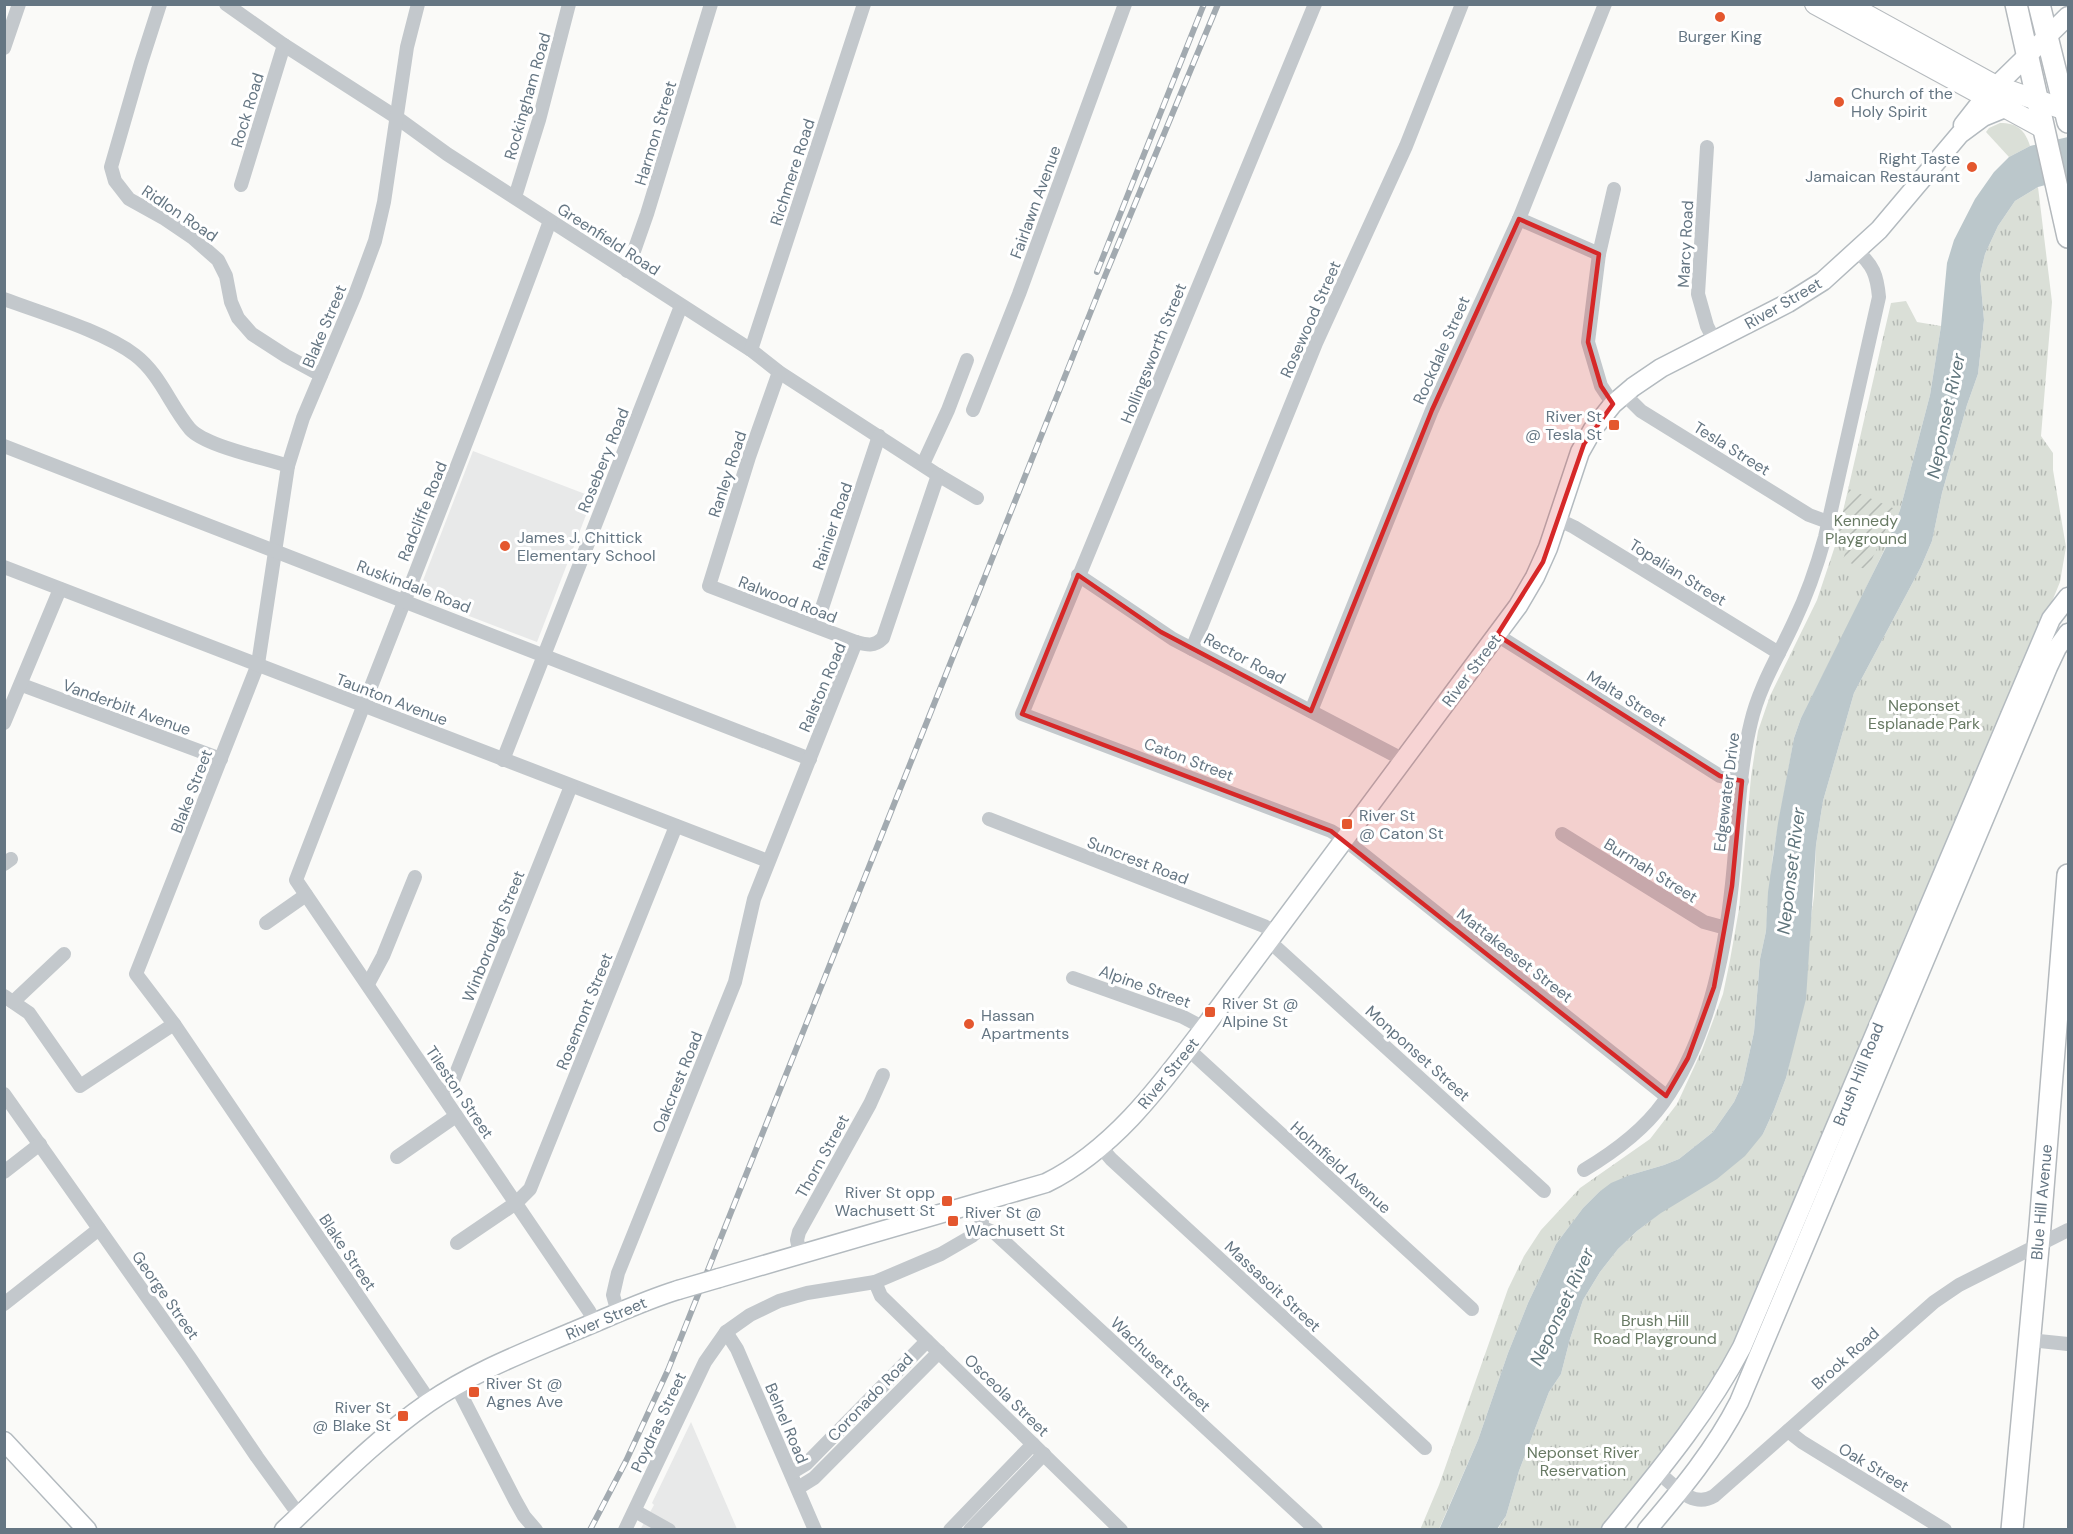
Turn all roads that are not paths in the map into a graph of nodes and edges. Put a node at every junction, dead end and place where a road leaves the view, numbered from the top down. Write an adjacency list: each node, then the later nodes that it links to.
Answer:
1 (19, 4): 19 (street)
2 (160, 4): 44 (street, Ridlon Road)
3 (226, 4): 18 (street, Greenfield Road)
4 (418, 4): 25 (street, Blake Street)
5 (569, 4): 31 (street, Rockingham Road)
6 (711, 4): 37 (street, Harmon Street)
7 (864, 4): 41 (street, Richmere Road)
8 (1125, 4): 46 (street, Fairlawn Avenue)
9 (1315, 4): 57 (street, Hollingsworth Street)
10 (1462, 4): 66 (street, Rosewood Street)
11 (1605, 4): 32 (street, Rockdale Street)
12 (1815, 4): 21 (main road)
13 (1847, 4): 21 (main road)
14 (2016, 4): 20 (highway)
15 (2039, 4): 17 (highway)
16 (2068, 15): 17 (main road, River Street)
17 (2047, 36): 20 (main road, River Street); 24 (highway)
18 (284, 45): 25 (street, Greenfield Road); 29 (street, Rock Road)
19 (4, 48)
20 (2027, 55): 21 (main road, River Street); 22 (highway)
21 (1991, 91): 22 (main road); 23 (main road); 27 (main road, River Street)
22 (2037, 100): 24 (main road); 26 (highway)
23 (2005, 108): 26 (main road); 27 (main road, River Street)
24 (2068, 110)
25 (396, 117): 31 (street, Greenfield Road); 44 (street, Blake Street)
26 (2043, 128): 34 (highway)
27 (1953, 142): 35 (main road, River Street)
28 (1707, 147): 40 (street, Marcy Road)
29 (241, 185)
30 (1614, 189): 36 (street, Tesla Street)
31 (515, 197): 33 (street, Greenfield Road)
32 (1519, 219): 36 (street); 72 (street, Rockdale Street)
33 (550, 221): 37 (street, Greenfield Road); 61 (street, Radcliffe Road)
34 (2068, 237)
35 (1857, 251): 40 (main road, River Street); 54 (street, Edgewater Drive)
36 (1599, 254): 45 (street, Tesla Street)
37 (627, 271): 39 (street, Greenfield Road)
38 (4, 299): 50 (street)
39 (681, 306): 41 (street, Greenfield Road); 68 (street, Rosebery Road)
40 (1714, 340): 45 (main road, River Street)
41 (751, 350): 43 (street, Greenfield Road)
42 (967, 360): 49 (street)
43 (779, 372): 47 (street, Greenfield Road); 58 (street, Ranley Road)
44 (321, 375): 50 (street, Blake Street)
45 (1618, 399): 53 (main road, River Street); 54 (street, Tesla Street)
46 (973, 410)
47 (879, 436): 49 (street, Greenfield Road); 62 (street, Rainier Road)
48 (4, 446): 55 (street, Ruskindale Road)
49 (923, 464): 51 (street, Greenfield Road)
50 (288, 466): 55 (street, Blake Street)
51 (938, 475): 52 (street, Greenfield Road); 65 (street, Ralston Road)
52 (976, 498)
53 (1559, 520): 64 (main road, River Street); 67 (street, Topalian Street)
54 (1828, 522): 67 (street, Edgewater Drive)
55 (276, 550): 61 (street, Ruskindale Road); 69 (street, Blake Street)
56 (4, 567): 59 (street, Taunton Avenue)
57 (1078, 575): 66 (street, Rector Road); 73 (street, Hollingsworth Street)
58 (709, 586): 62 (street, Ralwood Road)
59 (60, 589): 69 (street, Taunton Avenue); 70 (street)
60 (2068, 597): 105 (main road, Brush Hill Road)
61 (404, 600): 68 (street, Ruskindale Road); 71 (street, Radcliffe Road)
62 (816, 626): 65 (street, Ralwood Road)
63 (2068, 633): 105 (main road, Brush Hill Road)
64 (1497, 635): 77 (main road, River Street); 79 (street, Malta Street)
65 (856, 642): 76 (street, Ralston Road)
66 (1192, 649): 72 (street, Rector Road)
67 (1779, 653): 79 (street, Edgewater Drive)
68 (544, 655): 76 (street, Ruskindale Road); 78 (street, Rosebery Road)
69 (258, 664): 71 (street, Taunton Avenue); 75 (street, Blake Street)
70 (22, 685): 74 (street); 75 (street, Vanderbilt Avenue)
71 (363, 704): 78 (street, Taunton Avenue); 88 (street, Radcliffe Road)
72 (1311, 711): 77 (street, Rector Road)
73 (1022, 714): 84 (street, Caton Street)
74 (4, 723)
75 (221, 759): 97 (street, Blake Street)
76 (810, 759): 85 (street, Ralston Road)
77 (1402, 759): 84 (main road, River Street)
78 (503, 760): 80 (street, Taunton Avenue)
79 (1742, 781): 91 (street, Edgewater Drive)
80 (571, 786): 82 (street, Taunton Avenue); 102 (street, Winborough Street)
81 (989, 819): 92 (street, Suncrest Road)
82 (676, 826): 85 (street, Taunton Avenue); 112 (street, Rosemont Street)
83 (1562, 834): 91 (street, Burmah Street)
84 (1344, 839): 92 (main road, River Street); 103 (street, Mattakeeset Street)
85 (768, 861): 123 (street, Oakcrest Road)
86 (2068, 875): 118 (highway, Blue Hill Avenue)
87 (415, 877): 95 (street)
88 (296, 880): 89 (street, Tileston Street)
89 (306, 895): 90 (street); 95 (street, Tileston Street)
90 (266, 923)
91 (1726, 928): 103 (street, Edgewater Drive)
92 (1272, 936): 98 (main road, River Street); 111 (street, Monponset Street)
93 (64, 954): 96 (street)
94 (1073, 978): 98 (street, Alpine Street)
95 (368, 984): 102 (street, Tileston Street)
96 (9, 999): 97 (street)
97 (174, 1024): 131 (street, Blake Street)
98 (1204, 1028): 99 (main road, River Street)
99 (1188, 1049): 107 (main road, River Street); 122 (street, Holmfield Avenue)
100 (884, 1075): 119 (street, Thorn Street)
101 (4, 1094): 106 (street, George Street)
102 (442, 1094): 104 (street, Tileston Street)
103 (1666, 1096): 109 (street, Edgewater Drive)
104 (456, 1116): 108 (street); 112 (street, Tileston Street)
105 (1850, 1119): 137 (main road, Brush Hill Road); 140 (main road, Brush Hill Road)
106 (40, 1144): 110 (street); 115 (street, George Street)
107 (1100, 1146): 113 (main road, River Street); 135 (street, Massasoit Street)
108 (397, 1157)
109 (1584, 1170)
110 (4, 1172)
111 (1544, 1191)
112 (516, 1203): 117 (street, Rosemont Street); 124 (street, Tileston Street)
113 (979, 1203): 114 (street); 119 (main road, River Street)
114 (981, 1227): 120 (street); 152 (street, Wachusett Street)
115 (99, 1229): 121 (street); 142 (street, George Street)
116 (2068, 1230): 118 (street, Brook Road)
117 (457, 1243)
118 (2038, 1245): 126 (highway, Blue Hill Avenue); 132 (street, Brook Road)
119 (800, 1254): 123 (main road, River Street, bridge)
120 (875, 1282): 125 (street); 127 (street, Osceola Street)
121 (4, 1304)
122 (1472, 1309)
123 (618, 1313): 124 (main road, River Street)
124 (595, 1323): 130 (main road, River Street)
125 (726, 1332): 138 (street, Belnel Road); 141 (street, Poydras Street)
126 (2029, 1340): 128 (street); 156 (highway, Blue Hill Avenue)
127 (927, 1341): 129 (street, Osceola Street); 138 (street, Coronado Road)
128 (2068, 1344)
129 (939, 1352): 134 (street, Osceola Street); 139 (street, Coronado Road)
130 (456, 1385): 131 (main road, River Street); 145 (street)
131 (430, 1402): 142 (main road, River Street)
132 (1788, 1431): 140 (street, Brook Road); 155 (street, Oak Street)
133 (4, 1441): 143 (main road)
134 (1033, 1444): 136 (street, Osceola Street); 149 (street)
135 (1425, 1448)
136 (1044, 1454): 150 (street); 151 (street, Osceola Street)
137 (1658, 1472): 140 (street, Brook Road); 153 (main road, Brush Hill Road)
138 (791, 1473): 139 (street, Belnel Road)
139 (798, 1488): 148 (street, Belnel Road)
140 (1680, 1491): 154 (main road, Brush Hill Road)
141 (635, 1511): 146 (street, Poydras Street); 147 (street)
142 (299, 1515): 144 (main road, River Street)
143 (87, 1530)
144 (284, 1530)
145 (536, 1530)
146 (625, 1530)
147 (669, 1530)
148 (815, 1530)
149 (950, 1530)
150 (970, 1530)
151 (1121, 1530)
152 (1316, 1530)
153 (1611, 1530)
154 (1647, 1530)
155 (1945, 1530)
156 (2012, 1530)

